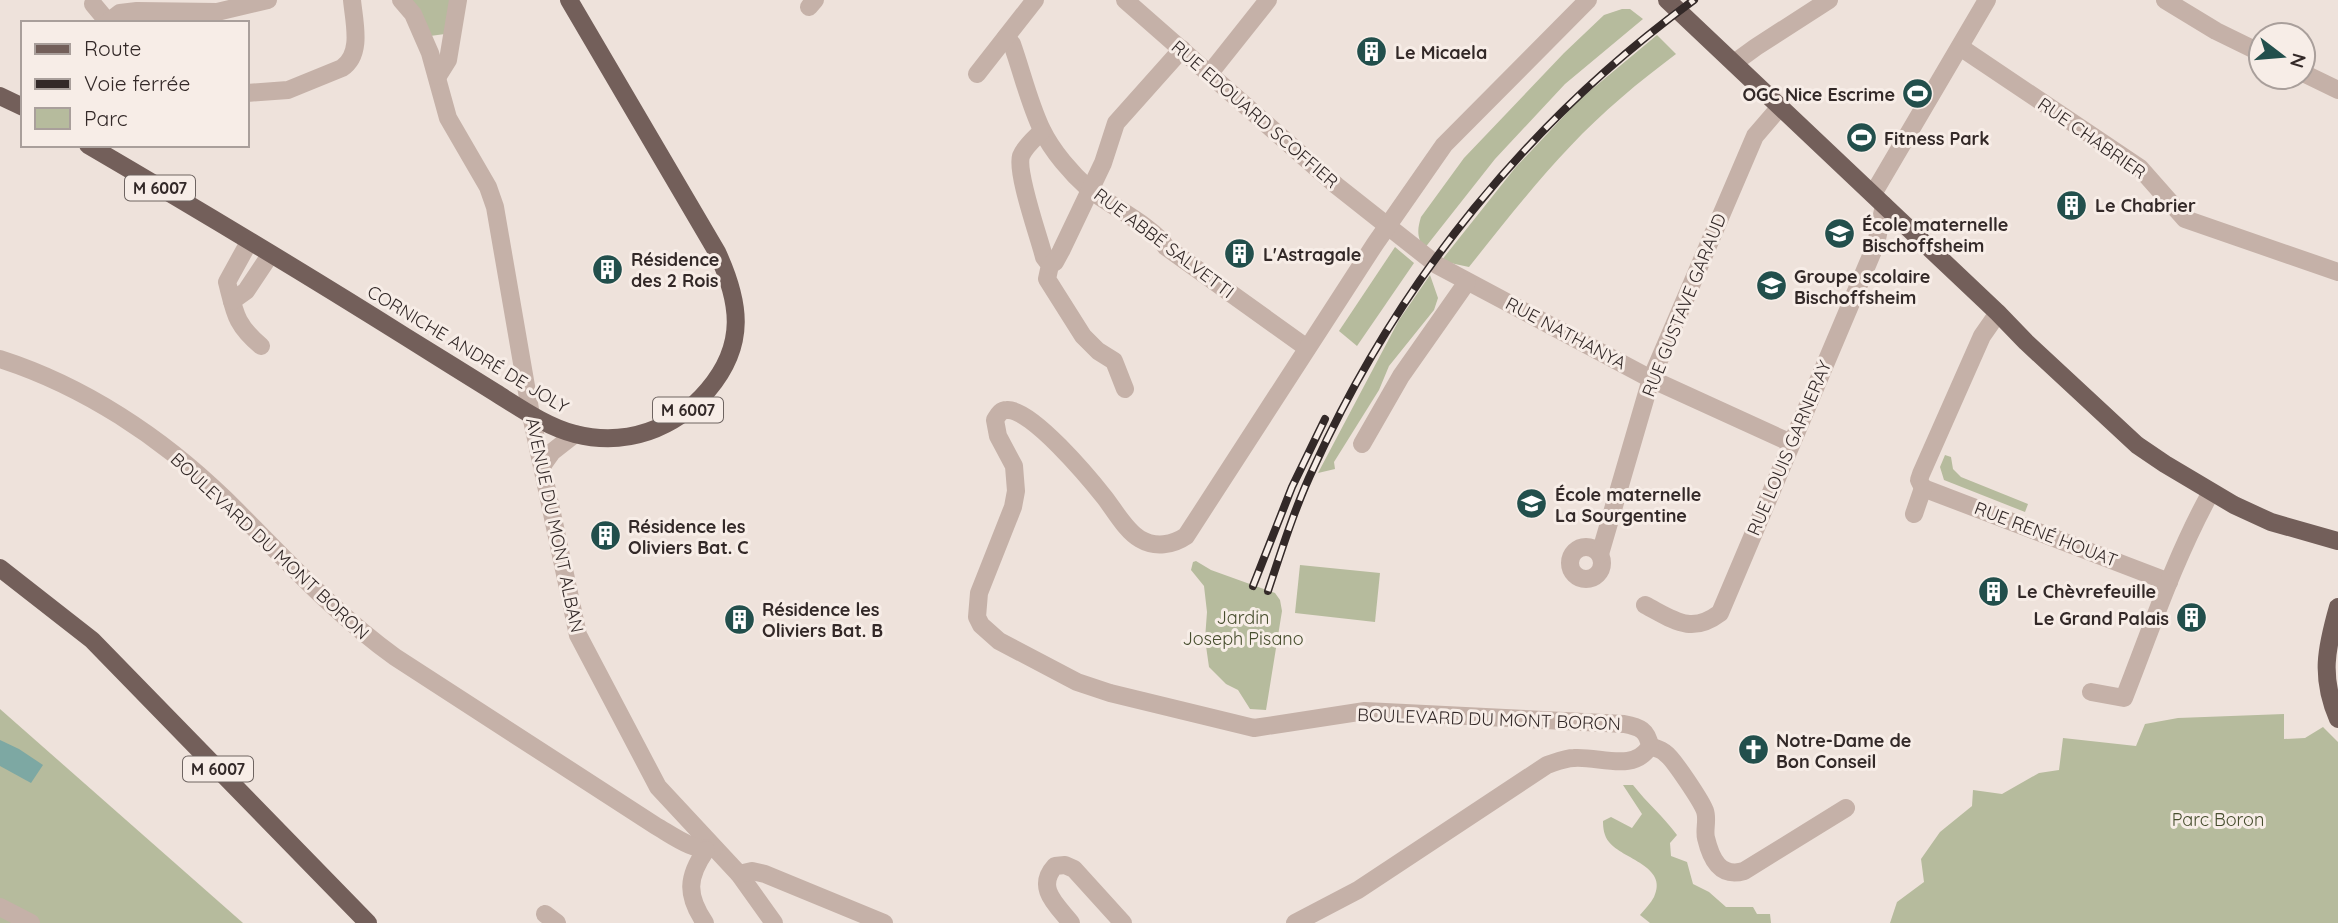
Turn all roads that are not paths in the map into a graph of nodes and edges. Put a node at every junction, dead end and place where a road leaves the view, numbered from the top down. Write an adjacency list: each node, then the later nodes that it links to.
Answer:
1 (268, 0): 16 (street)
2 (352, 0): 27 (street)
3 (401, 0): 24 (street, AVENUE DU MONT ALBAN)
4 (458, 0): 24 (street)
5 (569, 0): 49 (main road, CORNICHE ANDRÉ DE JOLY / M 6007)
6 (1035, 0): 17 (street)
7 (1125, 0): 20 (street, RUE EDOUARD SCOFFIER)
8 (1268, 0): 22 (street)
9 (1588, 0): 35 (street, BOULEVARD DU MONT BORON)
10 (1667, 0): 21 (main road)
11 (1829, 0): 21 (street)
12 (1987, 0): 19 (street, RUE LOUIS GARNERAY)
13 (2165, 0): 18 (street)
14 (93, 4): 15 (street)
15 (107, 21)
16 (109, 21)
17 (1006, 37): 23 (street); 31 (street)
18 (2247, 46)
19 (1960, 47): 34 (street, RUE LOUIS GARNERAY); 39 (street, RUE CHABRIER)
20 (1182, 49): 22 (street, RUE EDOUARD SCOFFIER); 33 (street, RUE ABBÉ SALVETTI)
21 (1734, 63): 30 (main road)
22 (1210, 73): 35 (street, RUE EDOUARD SCOFFIER)
23 (977, 74)
24 (438, 76): 48 (street, AVENUE DU MONT ALBAN)
25 (2317, 80): 26 (street)
26 (2338, 90)
27 (248, 93)
28 (0, 96): 29 (main road)
29 (21, 106)
30 (1780, 107): 34 (main road); 46 (street, RUE GUSTAVE GARAUD)
31 (1042, 131): 33 (street); 38 (street)
32 (91, 147): 36 (main road, CORNICHE ANDRÉ DE JOLY / M 6007)
33 (1090, 189): 38 (street); 44 (street, RUE ABBÉ SALVETTI)
34 (1879, 200): 42 (main road); 50 (street, RUE LOUIS GARNERAY)
35 (1387, 226): 40 (street, RUE NATHANYA); 44 (street, BOULEVARD DU MONT BORON)
36 (249, 242): 37 (main road, CORNICHE ANDRÉ DE JOLY / M 6007); 41 (street)
37 (271, 255): 41 (street); 48 (main road, CORNICHE ANDRÉ DE JOLY / M 6007)
38 (1050, 265): 47 (street)
39 (2338, 272)
40 (1467, 282): 46 (street, RUE NATHANYA); 51 (street)
41 (232, 301): 43 (street)
42 (1998, 313): 53 (street); 54 (main road)
43 (261, 346)
44 (1307, 348): 64 (street, BOULEVARD DU MONT BORON)
45 (0, 359): 66 (street, BOULEVARD DU MONT BORON)
46 (1651, 379): 50 (street, RUE NATHANYA); 57 (street, RUE GUSTAVE GARAUD)
47 (1125, 389)
48 (531, 415): 49 (main road, CORNICHE ANDRÉ DE JOLY / M 6007); 52 (street, AVENUE DU MONT ALBAN)
49 (575, 434): 52 (street)
50 (1791, 443): 60 (street, RUE LOUIS GARNERAY)
51 (1362, 444)
52 (542, 466): 66 (street, AVENUE DU MONT ALBAN)
53 (1923, 488): 55 (street); 59 (street, RUE RENÉ HOUAT)
54 (2211, 492): 56 (main road); 59 (street)
55 (1914, 514)
56 (2338, 541)
57 (1600, 554)
58 (0, 568): 70 (main road, M 6007)
59 (2169, 582): 62 (street)
60 (1645, 605)
61 (2338, 607): 63 (main road)
62 (2091, 692)
63 (2338, 719)
64 (1650, 746): 65 (street); 76 (street, BOULEVARD DU MONT BORON)
65 (1846, 808)
66 (710, 849): 67 (street, AVENUE DU MONT ALBAN); 71 (street)
67 (739, 873): 72 (street, AVENUE DU MONT ALBAN); 73 (street)
68 (0, 907): 69 (street)
69 (31, 923)
70 (368, 923)
71 (705, 923)
72 (774, 923)
73 (884, 923)
74 (1071, 923): 75 (street)
75 (1123, 923)
76 (1295, 923)

